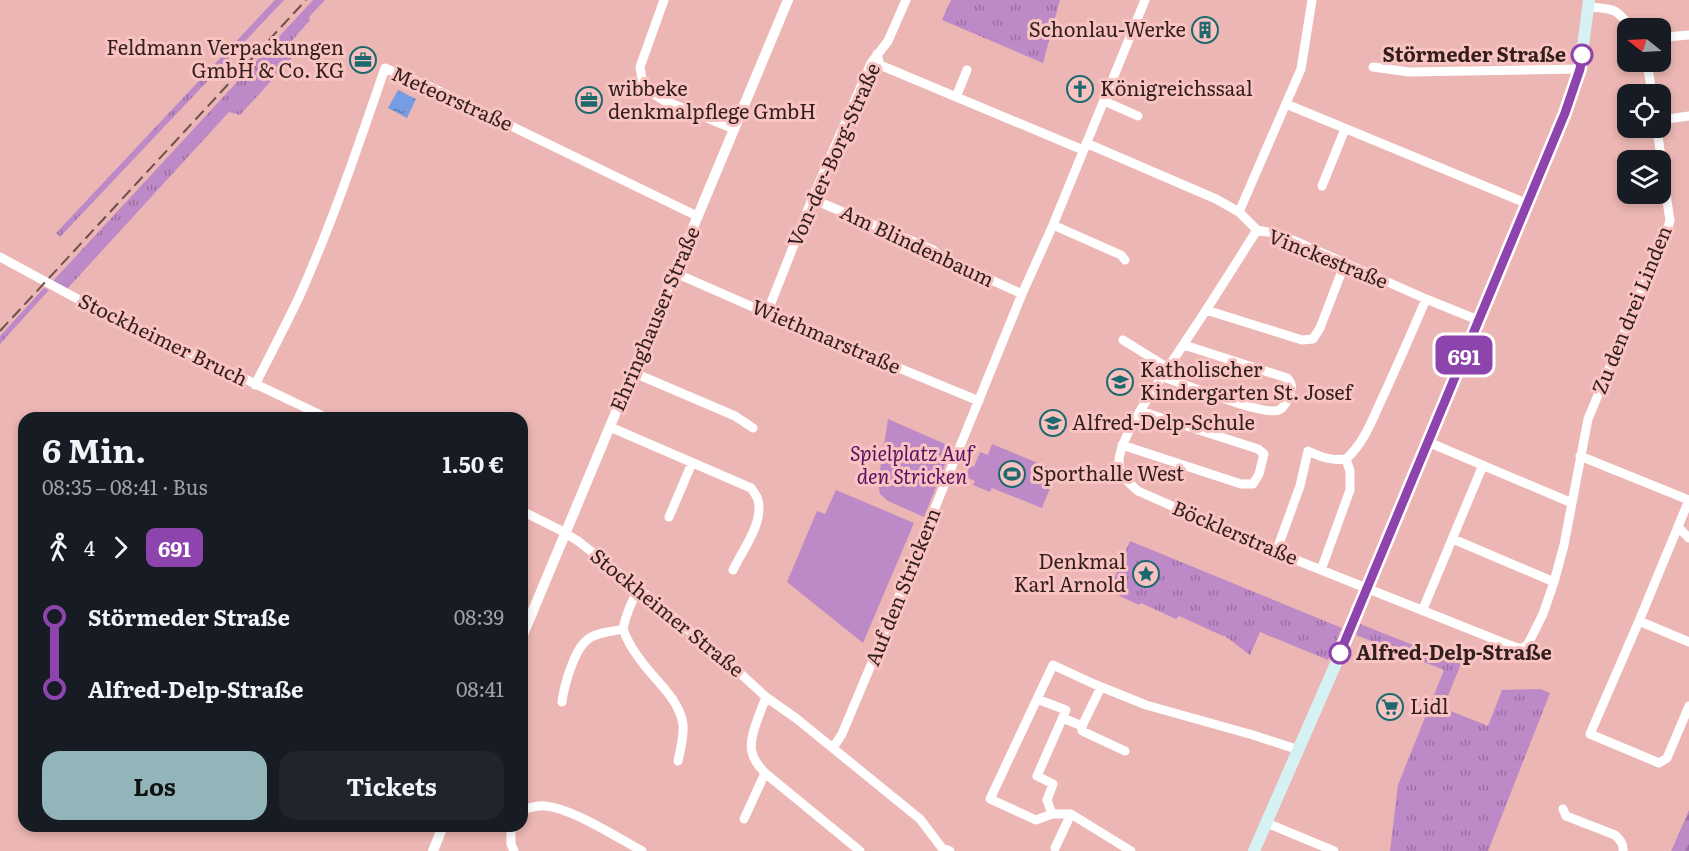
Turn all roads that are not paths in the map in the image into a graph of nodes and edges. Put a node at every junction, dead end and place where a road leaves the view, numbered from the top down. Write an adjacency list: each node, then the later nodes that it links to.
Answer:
1 (664, 0): 20 (street)
2 (788, 0): 20 (street, Ehringhauser Straße)
3 (906, 0): 10 (street, Von-der-Borg-Straße)
4 (1145, 0): 15 (street, Auf den Strickern)
5 (1312, 0): 16 (street)
6 (1588, 4): 7 (street); 12 (main road)
7 (1624, 18)
8 (1689, 34): 9 (street)
9 (1671, 36)
10 (878, 54): 14 (street, Vinckestraße); 25 (street, Von-der-Borg-Straße)
11 (1373, 67): 12 (street)
12 (1580, 69): 26 (main road)
13 (967, 70): 14 (street)
14 (956, 97): 23 (street, Vinckestraße)
15 (1104, 101): 17 (street); 23 (street, Auf den Strickern)
16 (1286, 104): 21 (street); 27 (street)
17 (1138, 116)
18 (1689, 116): 19 (street)
19 (1671, 118)
20 (734, 129): 28 (street, Ehringhauser Straße)
21 (1345, 129): 24 (street); 26 (street)
22 (1658, 138): 52 (street, Zu den drei Linden)
23 (1085, 147): 27 (street, Vinckestraße); 29 (street, Auf den Strickern)
24 (1322, 186)
25 (812, 199): 35 (street, Am Blindenbaum); 38 (street, Von-der-Borg-Straße)
26 (1527, 204): 39 (main road)
27 (1239, 212): 30 (street, Vinckestraße)
28 (697, 216): 34 (street, Ehringhauser Straße); 44 (street, Meteorstraße)
29 (1053, 225): 32 (street); 35 (street, Auf den Strickern)
30 (1257, 230): 33 (street, Vinckestraße); 37 (street)
31 (0, 257): 44 (street, Stockheimer Bruch)
32 (1125, 260)
33 (1345, 263): 36 (street, Vinckestraße); 37 (street)
34 (674, 272): 38 (street, Wiethmarstraße); 42 (street, Ehringhauser Straße)
35 (1022, 294): 45 (street, Auf den Strickern)
36 (1426, 299): 39 (street, Vinckestraße); 53 (street)
37 (1206, 310): 41 (street)
38 (767, 313): 45 (street, Wiethmarstraße)
39 (1478, 320): 50 (main road)
40 (1124, 340): 43 (street)
41 (1184, 345): 43 (street); 43 (street)
42 (632, 372): 48 (street, Ehringhauser Straße); 49 (street)
43 (1166, 372): 46 (street)
44 (255, 385): 47 (street, Stockheimer Bruch)
45 (979, 401): 82 (street, Auf den Strickern)
46 (1140, 411): 51 (street); 51 (street)
47 (314, 412)
48 (610, 427): 54 (street); 61 (street, Ehringhauser Straße)
49 (753, 428)
50 (1428, 442): 55 (street); 68 (main road)
51 (1122, 445): 64 (street, Böcklerstraße)
52 (1580, 456): 56 (street); 57 (street, Zu den drei Linden)
53 (1346, 459): 64 (street); 66 (street)
54 (692, 463): 59 (street); 65 (street)
55 (1483, 465): 57 (street); 63 (street)
56 (1689, 500): 60 (street)
57 (1572, 503): 67 (street, Zu den drei Linden)
58 (528, 515): 61 (street)
59 (669, 517)
60 (1678, 527): 62 (street); 71 (street)
61 (565, 533): 69 (street, Stockheimer Straße); 72 (street, Ehringhauser Straße)
62 (1689, 538)
63 (1453, 539): 67 (street); 70 (street)
64 (1276, 552): 66 (street, Böcklerstraße)
65 (733, 570)
66 (1321, 570): 68 (street, Böcklerstraße)
67 (1554, 582): 70 (street, Böcklerstraße)
68 (1367, 588): 70 (street, Böcklerstraße); 83 (main road)
69 (639, 589): 73 (street); 76 (street, Stockheimer Straße)
70 (1423, 609)
71 (1639, 621): 74 (street); 79 (street)
72 (528, 622)
73 (623, 630): 78 (street); 85 (street)
74 (1689, 642)
75 (1101, 687): 77 (street); 81 (street); 83 (street)
76 (766, 697): 82 (street, Stockheimer Straße); 86 (street)
77 (1037, 699): 80 (street); 89 (street)
78 (562, 702)
79 (1689, 706)
80 (1063, 718): 81 (street); 89 (street)
81 (1082, 726): 84 (street)
82 (833, 748): 97 (street, Stockheimer Straße)
83 (1299, 750): 92 (main road)
84 (1125, 751)
85 (678, 761)
86 (765, 772): 91 (street); 101 (street)
87 (528, 808): 100 (street)
88 (1563, 809): 105 (street)
89 (1052, 814): 90 (street)
90 (1071, 814): 95 (street); 96 (street)
91 (744, 819)
92 (1267, 823): 103 (main road); 104 (street)
93 (441, 832): 98 (street)
94 (511, 832): 99 (street)
95 (1118, 847): 102 (street)
96 (1055, 848)
97 (943, 850)
98 (433, 851)
99 (514, 851)
100 (642, 851)
101 (860, 851)
102 (1131, 851)
103 (1254, 851)
104 (1334, 851)
105 (1623, 851)

